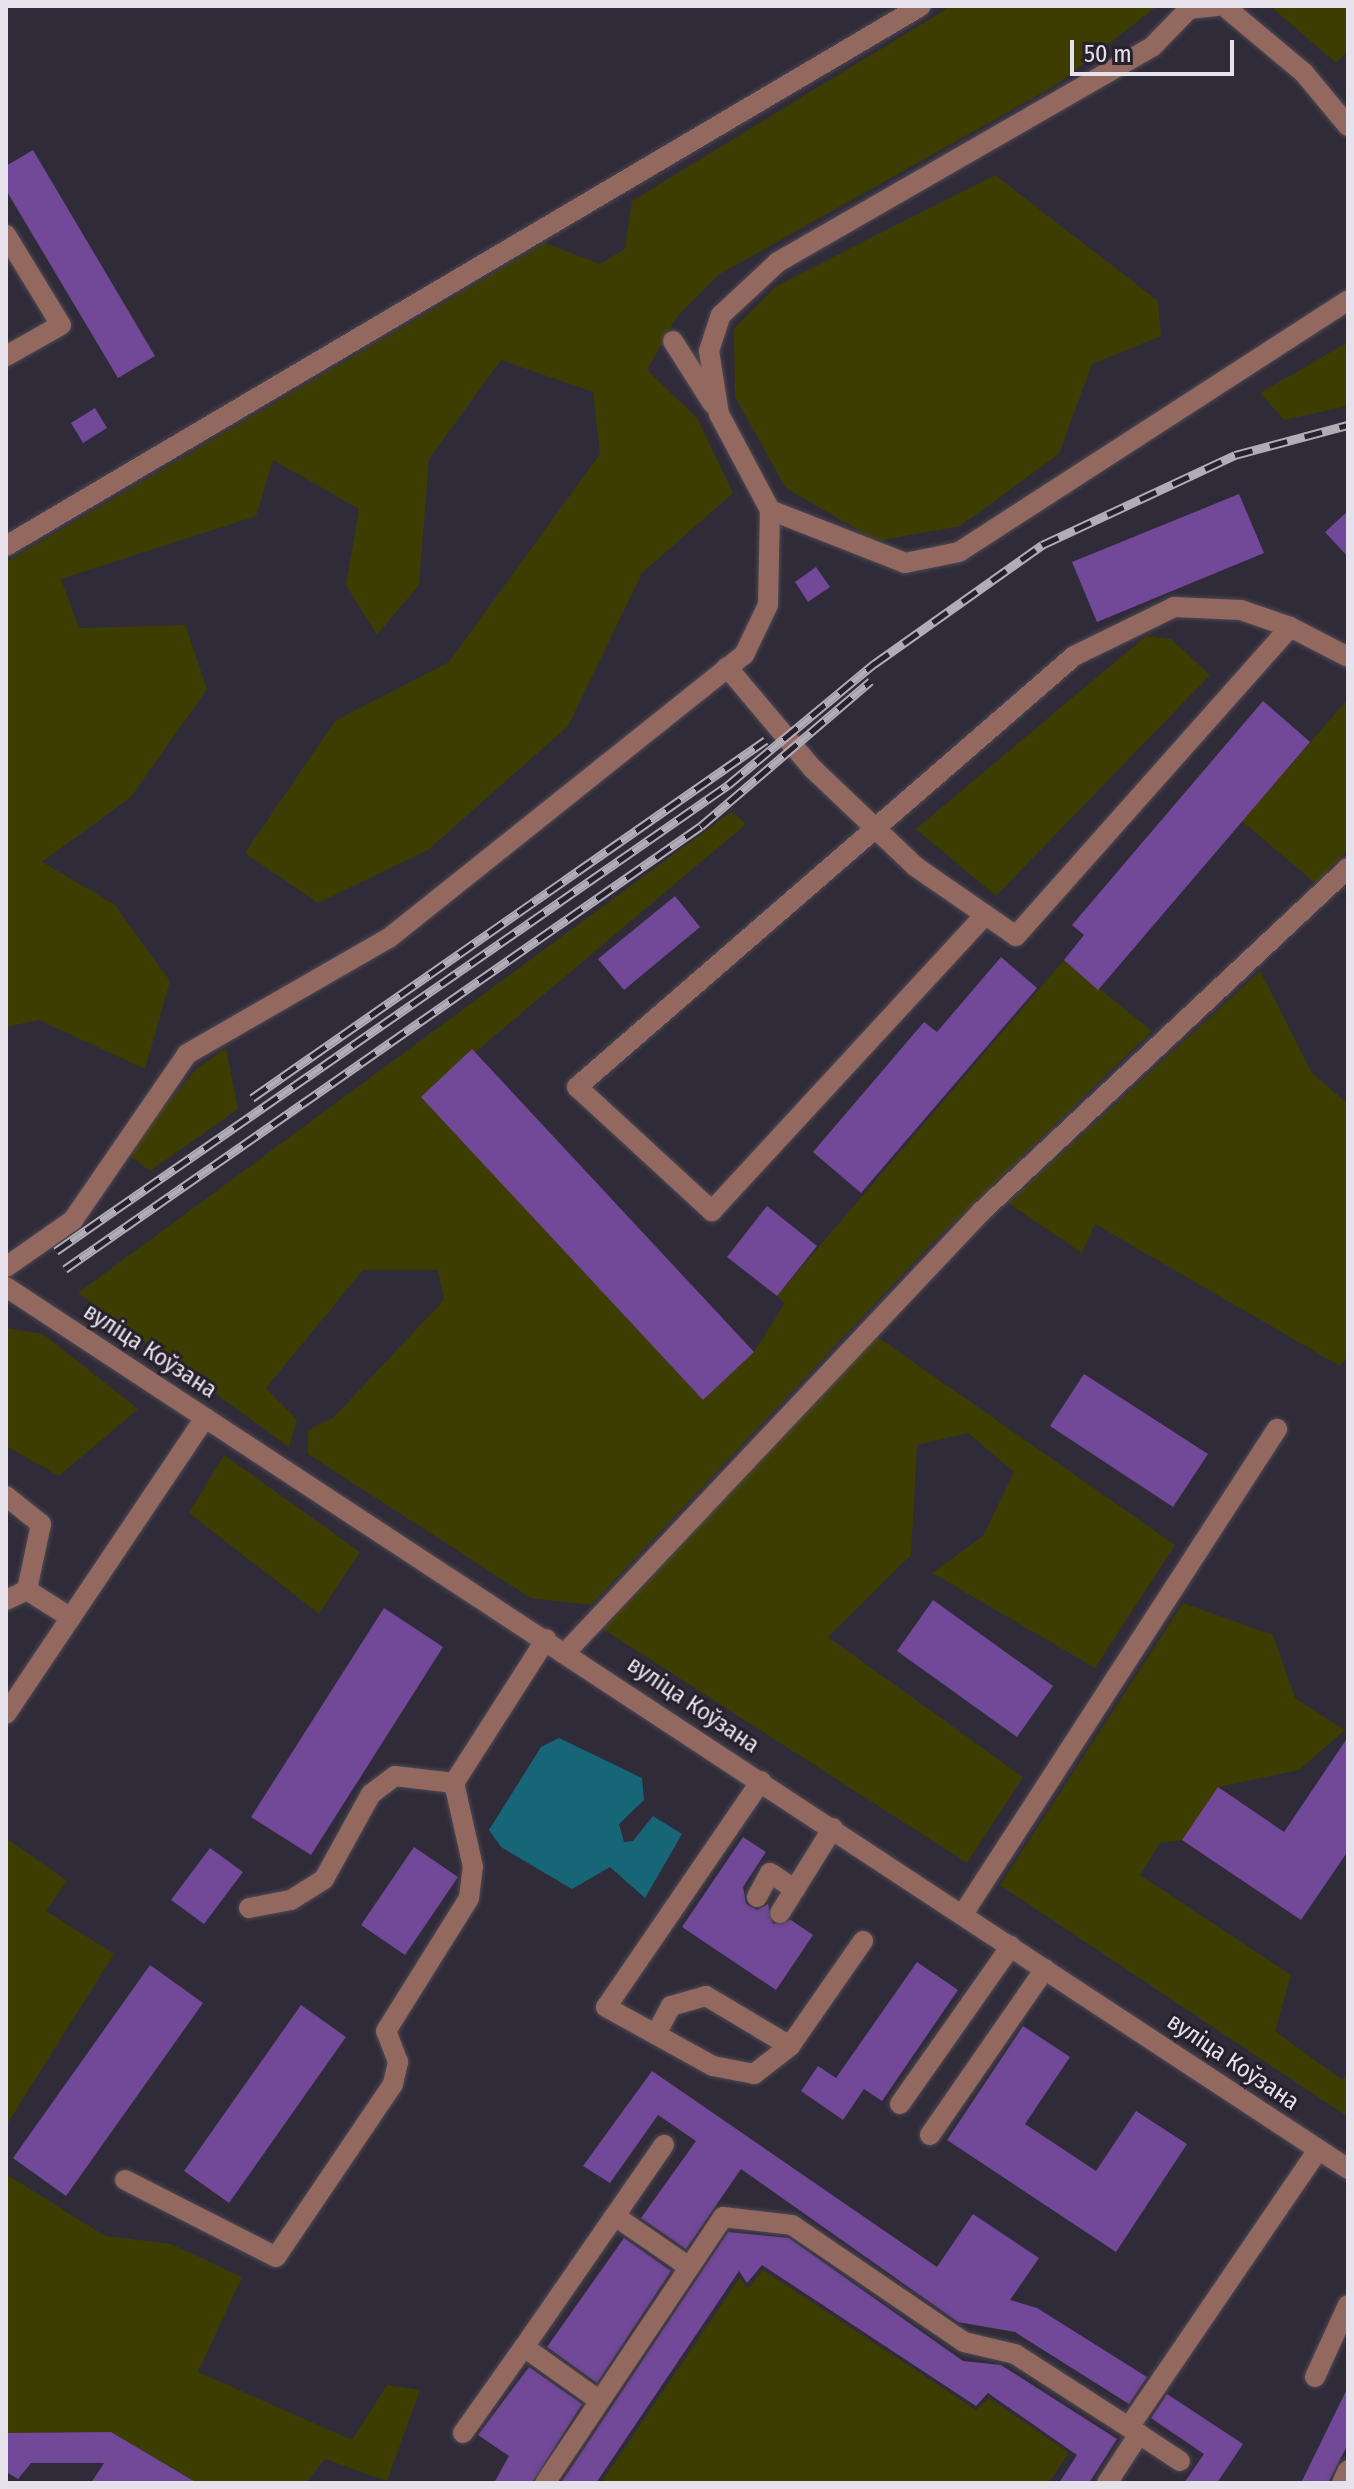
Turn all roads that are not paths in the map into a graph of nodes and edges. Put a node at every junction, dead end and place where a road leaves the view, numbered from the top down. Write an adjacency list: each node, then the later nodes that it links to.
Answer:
1 (921, 6): 11 (street)
2 (1217, 6): 9 (street)
3 (1224, 6): 4 (street)
4 (1348, 126)
5 (6, 235): 8 (street)
6 (1348, 300): 10 (street)
7 (673, 341): 9 (street)
8 (6, 356)
9 (719, 414): 10 (street)
10 (770, 510): 14 (street)
11 (6, 546)
12 (1290, 627): 13 (street); 15 (street); 17 (street)
13 (1348, 657)
14 (727, 667): 15 (street); 18 (street)
15 (877, 830): 17 (street); 17 (street)
16 (1348, 868): 27 (street)
17 (985, 915)
18 (6, 1267)
19 (6, 1287): 20 (street, вуліца Коўзана)
20 (205, 1418): 25 (street); 26 (street, вуліца Коўзана)
21 (1277, 1429): 36 (street)
22 (6, 1496): 23 (street)
23 (27, 1590): 24 (street); 25 (street)
24 (6, 1600)
25 (71, 1618): 28 (street)
26 (546, 1639): 27 (street, вуліца Коўзана); 30 (street)
27 (566, 1652): 29 (street, вуліца Коўзана)
28 (6, 1714)
29 (761, 1781): 31 (street, вуліца Коўзана); 40 (street)
30 (454, 1783): 34 (street); 47 (street)
31 (833, 1828): 32 (street); 36 (street, вуліца Коўзана)
32 (795, 1889): 33 (street); 35 (street)
33 (757, 1897)
34 (249, 1908)
35 (780, 1913)
36 (963, 1914): 38 (street, вуліца Коўзана)
37 (863, 1941): 41 (street)
38 (1011, 1946): 39 (street, вуліца Коўзана); 42 (street)
39 (1045, 1969): 43 (street); 45 (street, вуліца Коўзана)
40 (656, 2034): 41 (street); 41 (street)
41 (790, 2046)
42 (900, 2104)
43 (930, 2135)
44 (664, 2145): 48 (street)
45 (1318, 2150): 46 (street, вуліца Коўзана); 54 (street)
46 (1348, 2169)
47 (125, 2180)
48 (615, 2216): 49 (street); 51 (street)
49 (689, 2267): 53 (street); 54 (street)
50 (1348, 2305): 52 (street)
51 (524, 2347): 53 (street); 55 (street)
52 (1315, 2377)
53 (600, 2401): 58 (street)
54 (1134, 2431): 56 (street); 59 (street)
55 (463, 2433)
56 (1180, 2461)
57 (1348, 2470): 60 (street)
58 (545, 2483)
59 (1107, 2483)
60 (1342, 2483)

